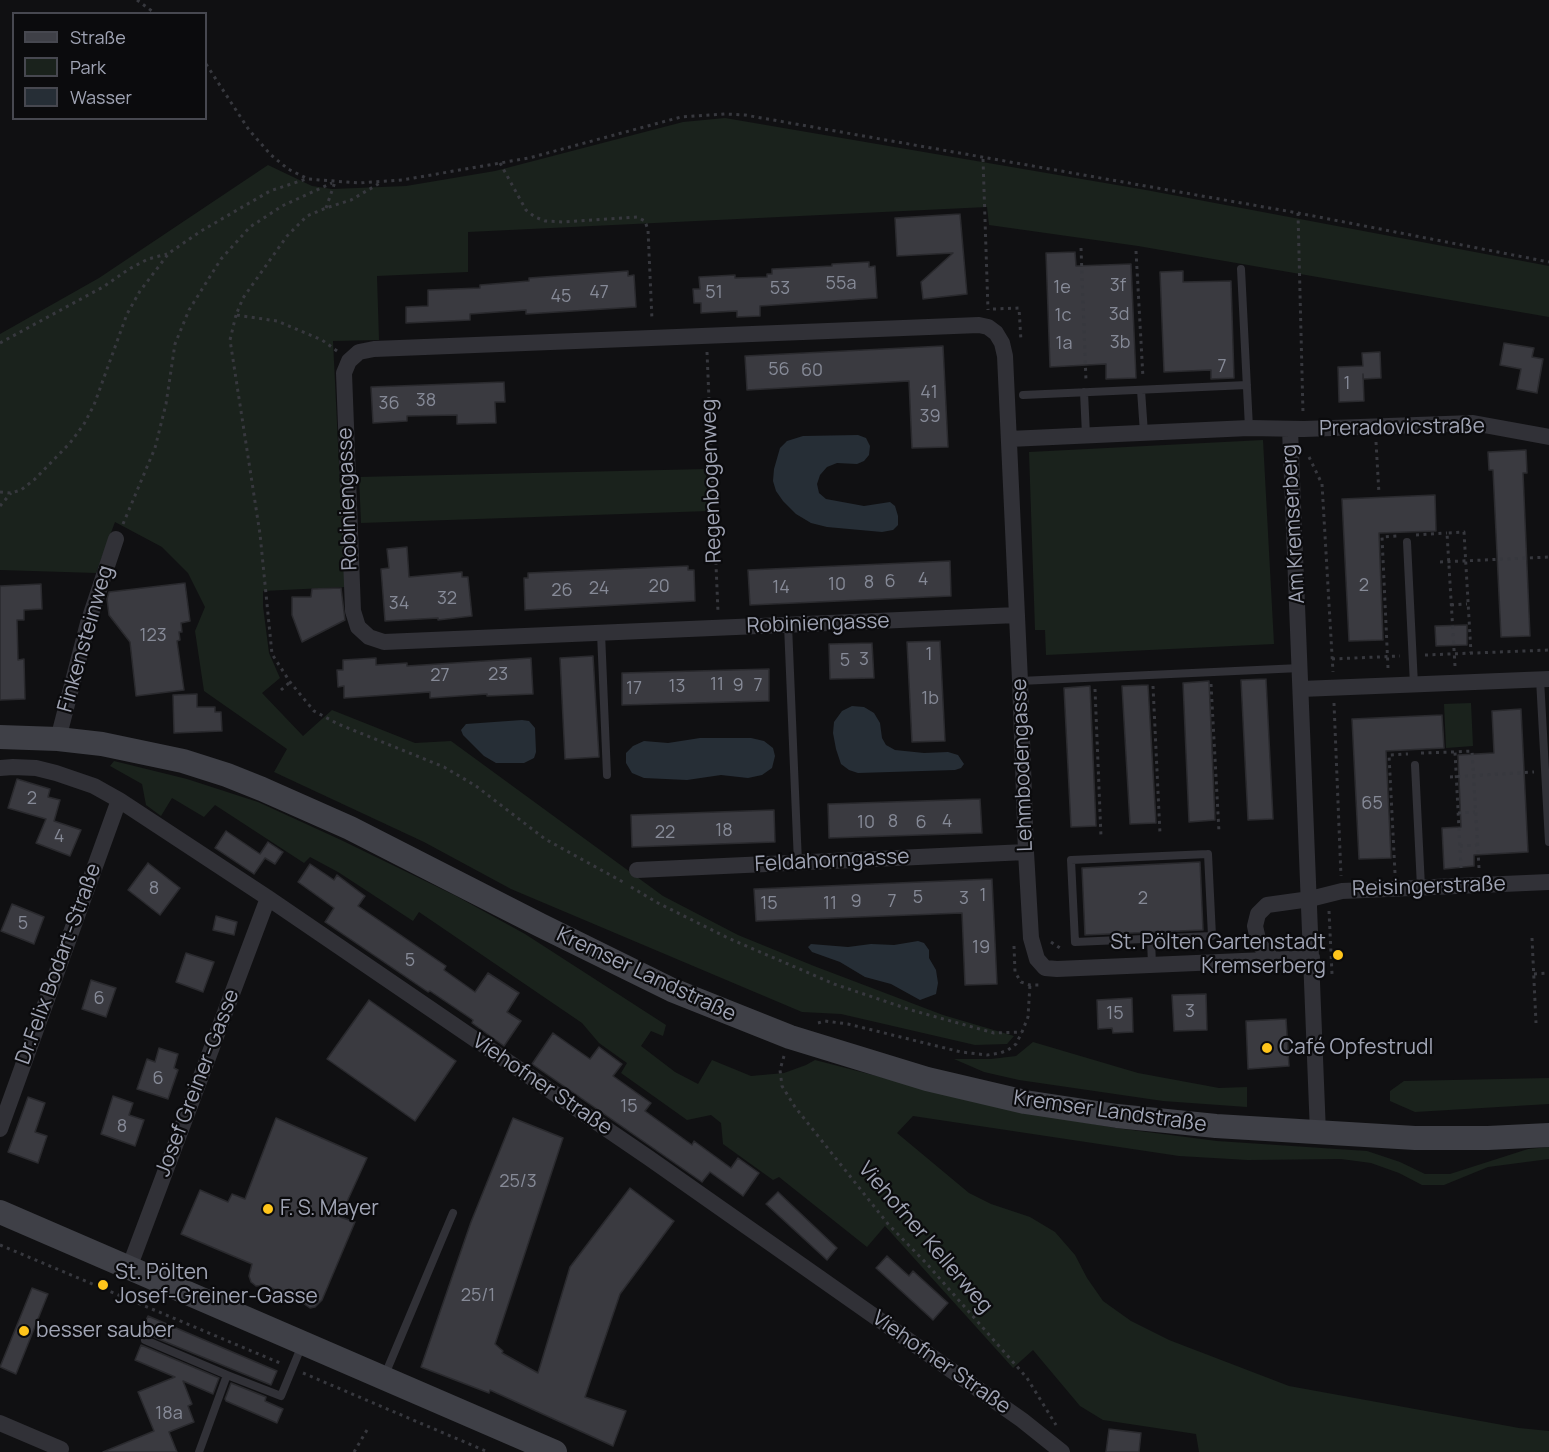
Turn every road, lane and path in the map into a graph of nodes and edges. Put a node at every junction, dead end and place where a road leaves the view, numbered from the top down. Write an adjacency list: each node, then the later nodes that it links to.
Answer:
1 (136, 0): 2 (path)
2 (153, 12)
3 (207, 66): 6 (path)
4 (983, 159): 5 (path); 10 (path); 17 (path)
5 (500, 163): 8 (path); 19 (path)
6 (308, 179): 7 (path); 13 (path)
7 (334, 182): 8 (path); 9 (path); 40 (path)
8 (382, 182): 9 (path)
9 (326, 208): 16 (path)
10 (1298, 213): 14 (path); 28 (path)
11 (1081, 248): 24 (path)
12 (1136, 250): 23 (path)
13 (169, 254): 20 (path); 35 (path)
14 (1549, 262)
15 (1241, 269): 22 (lane)
16 (236, 315): 21 (path); 64 (path)
17 (992, 330): 18 (street); 32 (street, Lehmbodengasse)
18 (706, 335): 19 (street); 50 (path, Regenbogenweg)
19 (653, 337): 21 (street)
20 (0, 343)
21 (349, 361): 51 (street, Robiniengasse)
22 (1247, 385): 23 (lane); 27 (lane)
23 (1141, 390): 24 (lane); 29 (lane)
24 (1084, 392): 25 (lane); 30 (lane)
25 (1023, 395)
26 (1375, 427): 28 (street, Preradovicstraße); 31 (street, Preradovicstraße); 36 (path)
27 (1249, 428): 28 (street, Am Kremserberg); 29 (street, Am Kremserberg)
28 (1297, 429): 57 (path); 58 (street, Am Kremserberg)
29 (1144, 433): 30 (street, Am Kremserberg)
30 (1086, 435): 32 (street, Am Kremserberg)
31 (1549, 436): 33 (lane)
32 (1009, 439): 48 (street, Lehmbodengasse)
33 (1549, 449)
34 (0, 492): 35 (path)
35 (11, 493): 37 (path)
36 (1379, 494)
37 (0, 506)
38 (1447, 533): 41 (path); 43 (path); 45 (path)
39 (1399, 536): 56 (path)
40 (116, 539): 72 (street, Finkensteinweg)
41 (1407, 539): 55 (lane)
42 (1549, 557): 43 (path)
43 (1465, 561): 45 (path); 46 (path)
44 (1440, 562): 45 (path)
45 (1449, 562): 47 (path)
46 (1468, 604): 47 (path); 54 (path)
47 (1451, 605): 53 (path)
48 (1017, 615): 49 (street, Robiniengasse); 63 (street, Lehmbodengasse)
49 (788, 625): 50 (street, Robiniengasse); 90 (lane)
50 (719, 628): 51 (street, Robiniengasse)
51 (601, 633): 76 (lane)
52 (1549, 650): 54 (path)
53 (1454, 653): 54 (path); 55 (path); 65 (path)
54 (1471, 653)
55 (1412, 655): 56 (path); 66 (lane)
56 (1387, 657): 57 (path); 67 (path)
57 (1332, 659): 68 (path)
58 (1300, 668): 59 (lane); 69 (street, Am Kremserberg)
59 (1211, 672): 60 (lane); 83 (path)
60 (1152, 675): 61 (lane); 84 (path)
61 (1094, 678): 63 (lane); 85 (path)
62 (1544, 679): 65 (street); 75 (lane)
63 (1020, 681): 89 (street, Lehmbodengasse)
64 (290, 682): 70 (path); 111 (path)
65 (1456, 683): 66 (street)
66 (1414, 685): 67 (street)
67 (1389, 686): 68 (street)
68 (1334, 688): 69 (street); 95 (path)
69 (1301, 689): 97 (street, Am Kremserberg)
70 (281, 690)
71 (0, 737): 72 (main road, Kremser Landstraße)
72 (58, 739): 112 (main road, Kremser Landstraße)
73 (1415, 765): 94 (lane)
74 (0, 768): 80 (street, Viehofner Straße)
75 (1545, 772): 77 (path); 86 (lane)
76 (607, 775)
77 (1473, 776): 79 (path); 79 (path); 81 (path)
78 (1450, 777): 79 (path)
79 (1456, 777): 82 (path)
80 (118, 800): 96 (street, Viehofner Straße); 113 (street, Dr.Felix Bodart-Straße)
81 (1475, 812): 82 (path); 87 (path)
82 (1458, 813): 88 (path)
83 (1219, 832)
84 (1160, 834)
85 (1101, 837)
86 (1549, 842)
87 (1477, 845): 88 (path); 93 (path)
88 (1460, 846): 93 (path)
89 (1026, 852): 90 (street, Feldahorngasse); 102 (street, Lehmbodengasse)
90 (798, 863): 91 (street, Feldahorngasse)
91 (637, 870)
92 (1549, 882): 93 (street, Reisingerstraße)
93 (1471, 885): 94 (street, Reisingerstraße)
94 (1421, 887): 95 (street, Reisingerstraße)
95 (1335, 892): 97 (street, Reisingerstraße); 106 (path)
96 (268, 898): 119 (street, Josef Greiner-Gasse); 133 (street, Viehofner Straße)
97 (1310, 899): 101 (street, Am Kremserberg); 103 (street)
98 (1014, 936): 109 (path)
99 (1532, 938): 107 (path)
100 (1151, 939): 100 (lane); 104 (lane)
101 (1312, 958): 103 (street); 114 (street, Am Kremserberg)
102 (1037, 959): 104 (street); 109 (path)
103 (1272, 959): 104 (street)
104 (1152, 965)
105 (1549, 973): 107 (path)
106 (1332, 974)
107 (1534, 974): 110 (path)
108 (1041, 984): 109 (path)
109 (1030, 985): 111 (path)
110 (1536, 1023)
111 (1022, 1032): 112 (path)
112 (790, 1037): 114 (main road, Kremser Landstraße); 127 (path, Viehofner Kellerweg)
113 (0, 1129)
114 (1318, 1133): 115 (main road, Kremser Landstraße)
115 (1549, 1135)
116 (0, 1212): 119 (main road)
117 (453, 1213): 124 (lane)
118 (0, 1245): 122 (path)
119 (129, 1268): 121 (main road)
120 (145, 1340): 123 (lane)
121 (302, 1343): 122 (lane); 124 (main road)
122 (292, 1368): 123 (lane); 131 (path)
123 (227, 1375): 129 (lane)
124 (384, 1378): 132 (main road)
125 (0, 1423): 128 (street)
126 (367, 1430): 130 (path)
127 (1062, 1434)
128 (61, 1449)
129 (200, 1452)
130 (354, 1452)
131 (488, 1452)
132 (555, 1452)
133 (1062, 1452)

